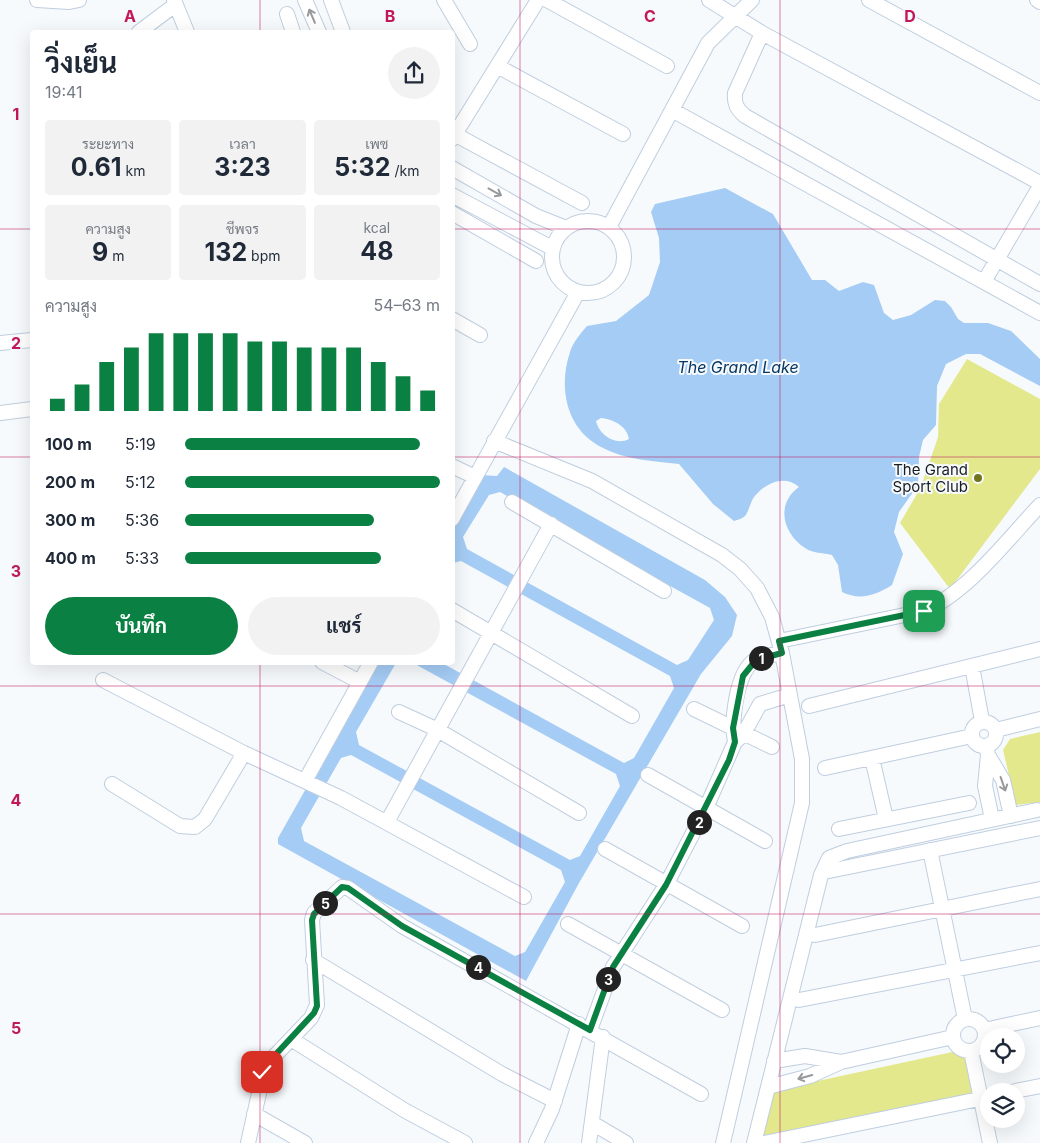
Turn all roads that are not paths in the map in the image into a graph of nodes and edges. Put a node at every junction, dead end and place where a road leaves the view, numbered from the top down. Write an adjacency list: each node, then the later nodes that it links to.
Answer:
1 (37, 0): 2 (street)
2 (79, 0)
3 (305, 0): 17 (street, one-way to 3)
4 (331, 0): 18 (street)
5 (444, 0): 20 (street)
6 (538, 0): 21 (street)
7 (546, 0): 22 (street)
8 (709, 0): 13 (street)
9 (752, 0): 13 (street)
10 (869, 0): 23 (street)
11 (174, 2): 14 (street); 15 (street)
12 (287, 14): 16 (street)
13 (738, 16): 19 (street); 24 (street)
14 (141, 30)
15 (186, 30)
16 (292, 30)
17 (318, 30)
18 (342, 30)
19 (762, 32): 29 (street); 36 (street)
20 (470, 44)
21 (497, 66): 25 (street); 26 (street)
22 (667, 66)
23 (1040, 93)
24 (672, 110): 33 (street); 38 (street)
25 (623, 134)
26 (455, 135)
27 (455, 138): 31 (street)
28 (455, 170): 34 (street, one-way to 34)
29 (1040, 185): 36 (street)
30 (455, 197): 35 (street)
31 (582, 203)
32 (455, 215): 37 (street)
33 (609, 227): 34 (street); 40 (street)
34 (566, 228): 35 (street)
35 (552, 248): 40 (street)
36 (998, 260): 38 (street); 39 (street)
37 (536, 261)
38 (985, 280): 41 (street)
39 (1040, 284)
40 (578, 292): 48 (street)
41 (1040, 313)
42 (455, 321): 43 (street)
43 (480, 335)
44 (30, 340): 45 (street)
45 (0, 343)
46 (30, 409): 47 (street)
47 (0, 413)
48 (494, 441): 50 (street); 58 (street)
49 (455, 467): 50 (street)
50 (475, 477): 53 (street)
51 (512, 502): 54 (street)
52 (1040, 505): 58 (street)
53 (455, 514)
54 (550, 524): 55 (street); 57 (street)
55 (664, 591)
56 (455, 612): 57 (street)
57 (491, 634): 69 (street); 72 (street)
58 (780, 647): 65 (street); 74 (street)
59 (1040, 649): 62 (street)
60 (328, 665): 64 (street)
61 (369, 665): 64 (street)
62 (972, 666): 66 (street); 71 (street)
63 (103, 680): 78 (street)
64 (360, 682): 82 (street)
65 (790, 695): 74 (street); 139 (street)
66 (809, 706)
67 (694, 709): 74 (street)
68 (399, 712): 72 (street)
69 (632, 716)
70 (1040, 719): 73 (street)
71 (982, 721): 73 (street); 75 (street)
72 (436, 729): 87 (street); 91 (street)
73 (996, 730): 77 (street)
74 (737, 735): 76 (street); 85 (street)
75 (972, 736): 77 (street); 79 (street)
76 (772, 747)
77 (987, 750): 88 (street, one-way to 88); 90 (street)
78 (244, 753): 82 (street); 83 (street)
79 (872, 758): 80 (street); 89 (street)
80 (824, 768)
81 (648, 775): 85 (street)
82 (306, 782): 91 (street)
83 (112, 784)
84 (969, 803): 89 (street)
85 (706, 808): 94 (street); 98 (street)
86 (1037, 810): 88 (street)
87 (579, 813)
88 (1011, 816): 90 (street)
89 (886, 818): 93 (street)
90 (992, 819): 121 (street)
91 (387, 822): 100 (street)
92 (1040, 828): 96 (street)
93 (840, 829)
94 (765, 841)
95 (605, 849): 98 (street)
96 (930, 850): 97 (street); 101 (street)
97 (829, 871)
98 (666, 885): 103 (street); 105 (street)
99 (1040, 889): 101 (street)
100 (524, 897)
101 (942, 909): 104 (street); 108 (street)
102 (568, 924): 105 (street)
103 (742, 926)
104 (816, 935)
105 (621, 952): 110 (street); 113 (street)
106 (1040, 953): 108 (street)
107 (313, 960): 113 (street); 118 (street); 129 (street)
108 (955, 970): 109 (street); 112 (street)
109 (798, 1000)
110 (722, 1010)
111 (1040, 1018): 115 (street)
112 (965, 1019): 114 (street); 116 (street)
113 (585, 1027): 117 (street); 129 (street)
114 (982, 1028)
115 (993, 1028)
116 (953, 1037): 120 (street); 122 (street)
117 (603, 1038): 127 (street); 131 (street)
118 (291, 1039): 130 (street); 135 (street)
119 (980, 1046): 120 (street)
120 (971, 1050): 123 (street)
121 (774, 1061): 122 (street); 125 (street)
122 (841, 1062): 125 (street, one-way to 125)
123 (981, 1083)
124 (1040, 1086): 126 (street)
125 (768, 1087): 140 (street)
126 (1025, 1089)
127 (701, 1094)
128 (980, 1098): 141 (street)
129 (555, 1101): 136 (street)
130 (254, 1114): 133 (street); 134 (street)
131 (592, 1123): 137 (street); 138 (street)
132 (988, 1128): 142 (street)
133 (248, 1143)
134 (305, 1143)
135 (465, 1143)
136 (536, 1143)
137 (589, 1143)
138 (626, 1143)
139 (722, 1143)
140 (754, 1143)
141 (764, 1143)
142 (990, 1143)

